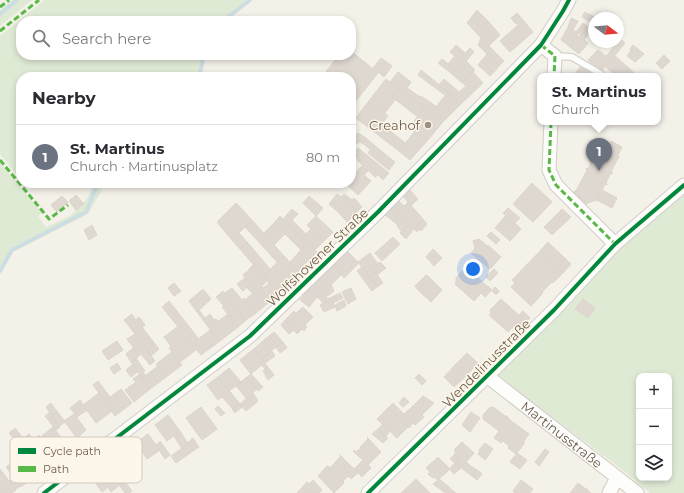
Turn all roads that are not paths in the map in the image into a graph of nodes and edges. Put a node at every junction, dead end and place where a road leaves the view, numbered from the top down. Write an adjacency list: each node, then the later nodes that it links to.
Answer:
1 (569, 0): 2 (street, Wolfshovener Straße)
2 (541, 45): 3 (street); 10 (street, Wolfshovener Straße)
3 (555, 56): 4 (street); 5 (lane)
4 (554, 73)
5 (599, 73)
6 (551, 125): 8 (street)
7 (684, 184): 8 (street, Wendelinusstraße)
8 (615, 244): 9 (street, Wendelinusstraße)
9 (487, 376): 11 (street, Martinusstraße); 14 (street, Wendelinusstraße)
10 (117, 437)
11 (617, 478): 15 (street); 16 (street, Martinusstraße)
12 (57, 483): 13 (street, Wolfshovener Straße)
13 (44, 493)
14 (368, 493)
15 (609, 493)
16 (637, 493)

